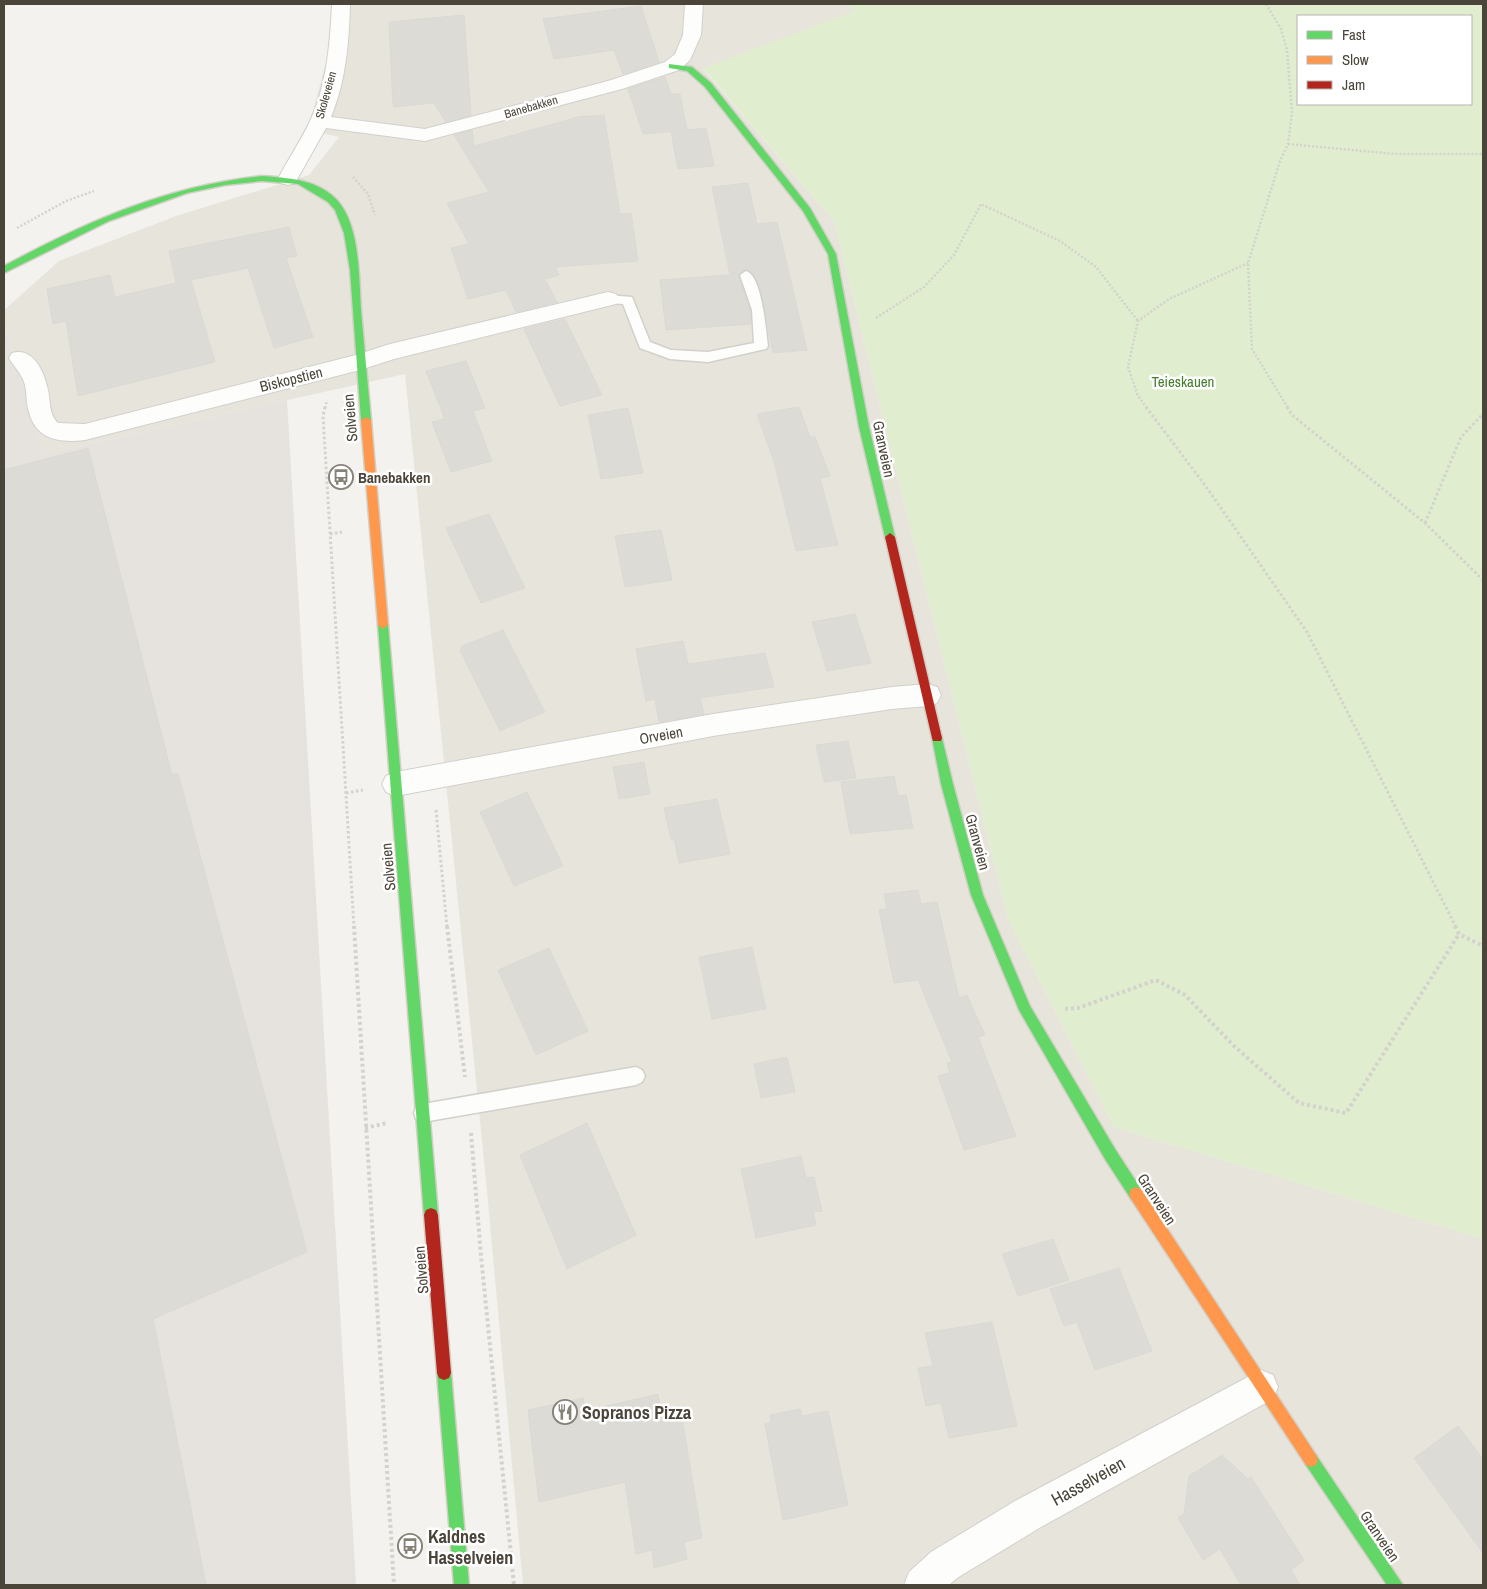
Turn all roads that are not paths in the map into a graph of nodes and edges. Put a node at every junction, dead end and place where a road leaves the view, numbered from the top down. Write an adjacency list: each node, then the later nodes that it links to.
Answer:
1 (341, 4): 4 (street, Skoleveien)
2 (694, 4): 3 (street)
3 (672, 66): 4 (street, Banebakken); 11 (main road, Granveien)
4 (320, 121): 5 (street, Skoleveien)
5 (288, 179): 6 (main road); 10 (main road, Solveien)
6 (4, 270)
7 (746, 275): 8 (lane)
8 (608, 299): 10 (street, Biskopstien)
9 (20, 358): 10 (street, Biskopstien)
10 (360, 362): 12 (main road, Solveien)
11 (928, 695): 12 (street, Orveien); 15 (main road, Granveien)
12 (396, 784): 14 (main road, Solveien)
13 (636, 1076): 14 (lane)
14 (423, 1113): 16 (main road, Solveien)
15 (1261, 1387): 17 (street, Hasselveien); 18 (main road, Granveien)
16 (462, 1585)
17 (922, 1585)
18 (1396, 1585)

